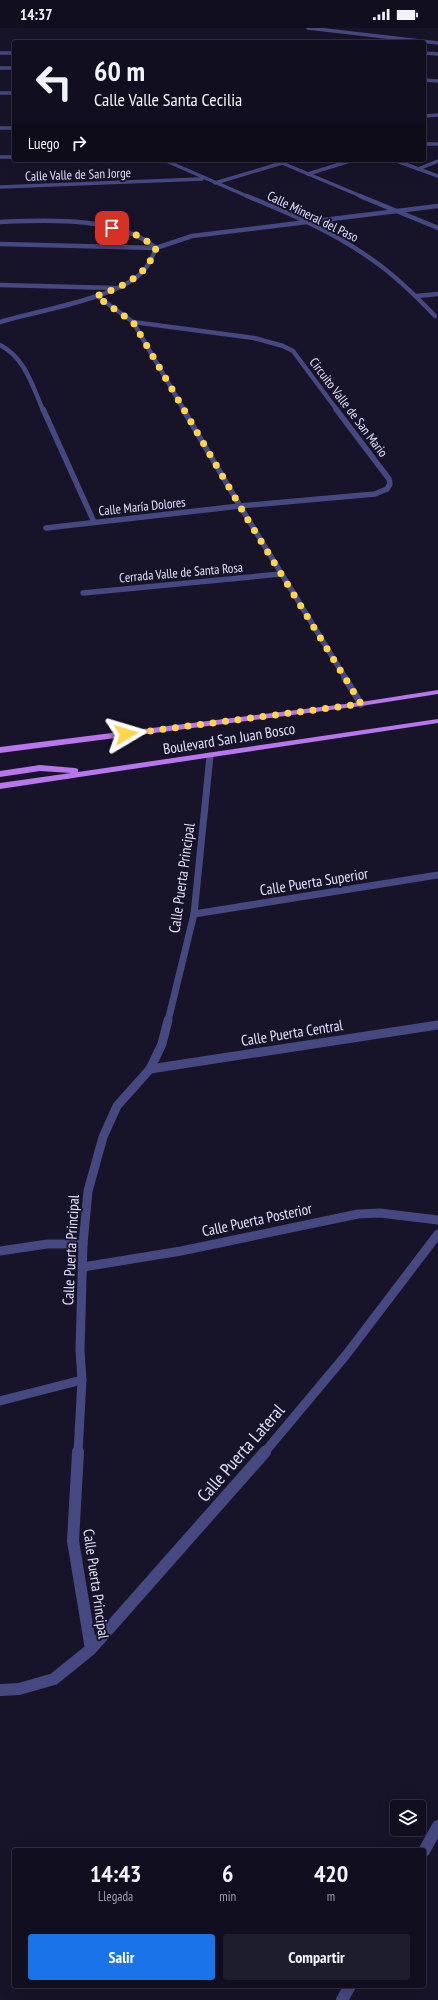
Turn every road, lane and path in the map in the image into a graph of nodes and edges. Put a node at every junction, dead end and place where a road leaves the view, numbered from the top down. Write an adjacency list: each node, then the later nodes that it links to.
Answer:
1 (308, 28): 3 (street)
2 (356, 28): 3 (street)
3 (349, 33): 4 (street)
4 (411, 40)
5 (426, 42): 6 (street)
6 (438, 43)
7 (0, 53): 8 (street)
8 (12, 53)
9 (426, 53): 10 (street)
10 (438, 54)
11 (0, 68): 12 (street)
12 (12, 68)
13 (426, 80): 14 (street)
14 (438, 81)
15 (0, 93): 16 (street)
16 (12, 93)
17 (438, 114): 18 (street)
18 (426, 116)
19 (0, 128): 20 (street)
20 (12, 128)
21 (426, 144): 22 (street)
22 (438, 144)
23 (12, 157): 24 (street)
24 (0, 158)
25 (438, 161): 30 (street)
26 (168, 162): 33 (street, Calle Mineral del Paso)
27 (347, 162): 31 (street)
28 (399, 162): 30 (street)
29 (282, 163): 31 (street); 34 (street)
30 (418, 169): 32 (street)
31 (308, 174): 37 (street)
32 (438, 176)
33 (204, 179): 34 (street, Calle Mineral del Paso); 35 (street, Calle Valle de San Jorge)
34 (216, 183): 39 (street, Calle Mineral del Paso)
35 (0, 187)
36 (438, 206): 37 (street)
37 (397, 211): 39 (street); 40 (street)
38 (0, 222): 42 (street)
39 (305, 222): 42 (street); 47 (street, Calle Mineral del Paso)
40 (438, 228)
41 (0, 244): 42 (street)
42 (156, 248): 44 (street)
43 (0, 285): 44 (street)
44 (120, 288): 46 (street)
45 (438, 294): 47 (street)
46 (96, 296): 49 (street); 50 (street)
47 (416, 296): 48 (street, Calle Mineral del Paso)
48 (435, 316)
49 (0, 322)
50 (133, 322): 52 (street); 52 (street, Circuito Valle de San Mario)
51 (0, 345): 53 (street)
52 (240, 506): 53 (street, Calle María Dolores); 55 (street)
53 (94, 522): 54 (street, Calle María Dolores)
54 (46, 528)
55 (281, 574): 56 (street, Cerrada Valle de Santa Rosa); 58 (street)
56 (83, 593)
57 (438, 692): 58 (main road, Boulevard San Juan Bosco)
58 (361, 704): 60 (main road, Boulevard San Juan Bosco)
59 (438, 721): 61 (main road, Boulevard San Juan Bosco)
60 (0, 750)
61 (210, 756): 62 (main road, Boulevard San Juan Bosco); 66 (street, Calle Puerta Principal)
62 (94, 773): 63 (main road); 64 (main road, Boulevard San Juan Bosco)
63 (0, 774)
64 (0, 786)
65 (438, 875): 66 (street, Calle Puerta Superior)
66 (194, 914): 68 (street, Calle Puerta Principal)
67 (438, 1025): 68 (street, Calle Puerta Central)
68 (150, 1069): 71 (street, Calle Puerta Principal)
69 (438, 1220): 73 (street, Calle Puerta Posterior)
70 (438, 1234): 76 (street, Calle Puerta Lateral)
71 (83, 1244): 72 (street); 73 (street, Calle Puerta Principal)
72 (0, 1251)
73 (83, 1267): 74 (street, Calle Puerta Principal)
74 (82, 1380): 75 (street); 76 (street, Calle Puerta Principal)
75 (0, 1401)
76 (91, 1649): 77 (street, Calle Puerta Lateral)
77 (0, 1690)
78 (438, 1826): 79 (street)
79 (426, 1848)
80 (349, 1988): 81 (street)
81 (342, 2000)

